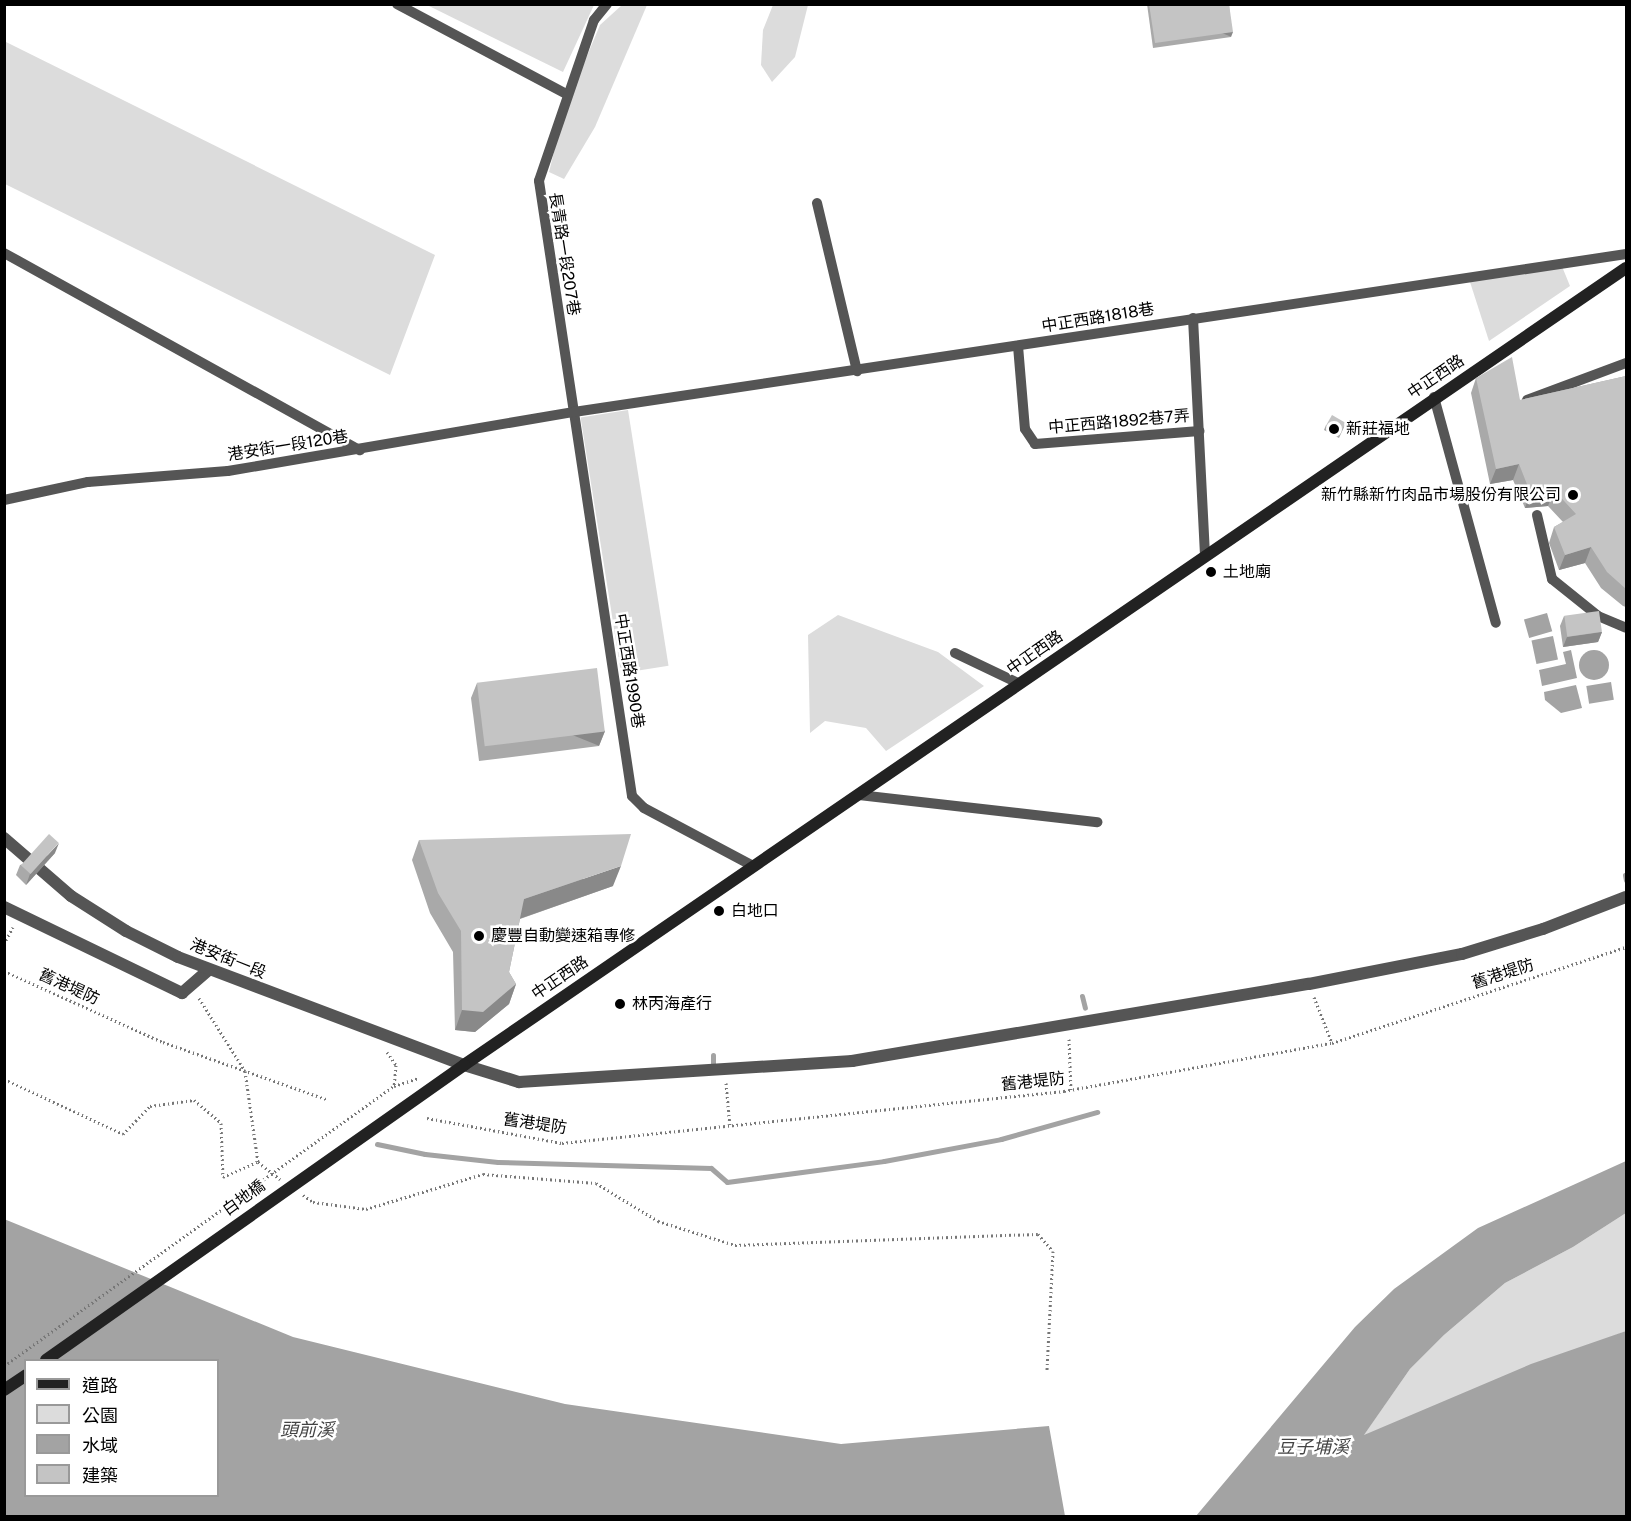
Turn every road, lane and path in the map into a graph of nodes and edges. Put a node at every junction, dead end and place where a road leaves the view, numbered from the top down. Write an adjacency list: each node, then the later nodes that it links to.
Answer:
1 (397, 4): 3 (lane)
2 (607, 4): 3 (lane, 長青路一段207巷)
3 (566, 94): 14 (lane, 長青路一段207巷)
4 (817, 203): 11 (lane)
5 (4, 253): 16 (lane)
6 (1626, 254): 8 (lane, 中正西路1818巷)
7 (1626, 268): 12 (main road, 中正西路)
8 (1193, 318): 9 (lane, 中正西路1818巷); 15 (lane)
9 (1018, 346): 11 (lane, 中正西路1818巷); 15 (lane, 中正西路1892巷7弄)
10 (1626, 363): 13 (lane)
11 (857, 371): 14 (lane, 中正西路1818巷)
12 (1434, 397): 19 (main road, 中正西路); 20 (lane)
13 (1527, 400)
14 (574, 412): 16 (lane, 港安街一段120巷); 27 (lane, 中正西路1990巷)
15 (1198, 431): 19 (lane)
16 (360, 450): 17 (lane, 港安街一段120巷)
17 (4, 500)
18 (1537, 515): 21 (lane)
19 (1205, 556): 23 (main road, 中正西路)
20 (1496, 623)
21 (1626, 628)
22 (955, 653): 23 (lane)
23 (1020, 684): 24 (main road, 中正西路)
24 (859, 795): 25 (lane); 27 (main road, 中正西路)
25 (1097, 822)
26 (4, 838): 34 (street, 港安街一段)
27 (753, 866): 40 (main road, 中正西路)
28 (1626, 897): 35 (street, 港安街一段)
29 (4, 907): 30 (street)
30 (19, 915): 31 (path); 36 (street)
31 (4, 944)
32 (1626, 946): 38 (path, 舊港堤防)
33 (4, 971): 42 (path, 舊港堤防)
34 (207, 971): 36 (street); 40 (street, 港安街一段)
35 (1309, 984): 37 (street, 港安街一段); 38 (path)
36 (192, 986): 42 (path)
37 (1068, 1025): 41 (street, 港安街一段); 46 (path)
38 (1332, 1043): 46 (path, 舊港堤防)
39 (378, 1049): 45 (path)
40 (464, 1065): 41 (street, 港安街一段); 53 (main road, 白地橋, bridge)
41 (725, 1070): 49 (path)
42 (245, 1071): 47 (path, 舊港堤防); 50 (path)
43 (424, 1077): 45 (path, bridge)
44 (4, 1079): 50 (path)
45 (394, 1086): 54 (path, bridge)
46 (1071, 1090): 49 (path, 舊港堤防)
47 (326, 1099)
48 (427, 1118): 49 (path, 舊港堤防)
49 (730, 1126)
50 (258, 1162): 51 (path)
51 (285, 1182)
52 (294, 1189): 55 (path)
53 (47, 1359)
54 (4, 1366)
55 (1047, 1371)
56 (24, 1376): 57 (main road)
57 (4, 1390)

